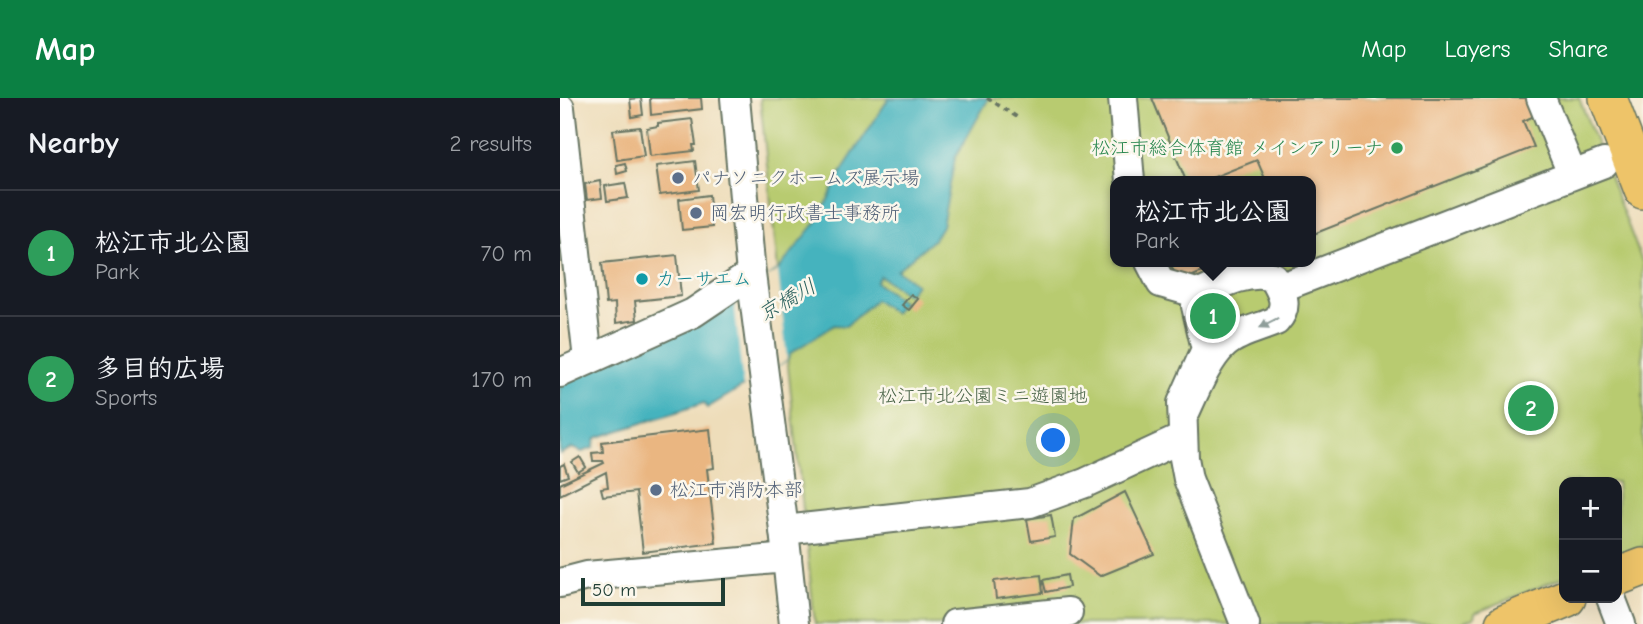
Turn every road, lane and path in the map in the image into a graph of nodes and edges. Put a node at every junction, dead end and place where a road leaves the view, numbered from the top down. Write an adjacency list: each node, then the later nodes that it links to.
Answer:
1 (735, 98): 16 (street)
2 (987, 98): 8 (path)
3 (1123, 98): 12 (street)
4 (1541, 98): 11 (street)
5 (1608, 98): 13 (main road)
6 (1635, 98): 9 (main road)
7 (560, 108): 14 (street)
8 (1017, 117)
9 (1643, 118)
10 (1604, 163): 11 (street)
11 (1572, 174): 17 (street)
12 (1130, 176)
13 (1643, 190)
14 (567, 253): 19 (street)
15 (1153, 267): 18 (street)
16 (751, 274): 19 (street); 22 (street)
17 (1280, 288): 18 (street); 21 (street, one-way to 21)
18 (1200, 294): 21 (street)
19 (588, 360): 20 (street)
20 (560, 373)
21 (1183, 427): 22 (street); 31 (street)
22 (785, 544): 25 (street); 29 (street)
23 (1643, 567): 24 (main road)
24 (1622, 575)
25 (560, 583)
26 (1559, 601): 32 (main road)
27 (1613, 603): 33 (street)
28 (1068, 612): 30 (street)
29 (794, 624)
30 (956, 624)
31 (1245, 624)
32 (1504, 624)
33 (1621, 624)

